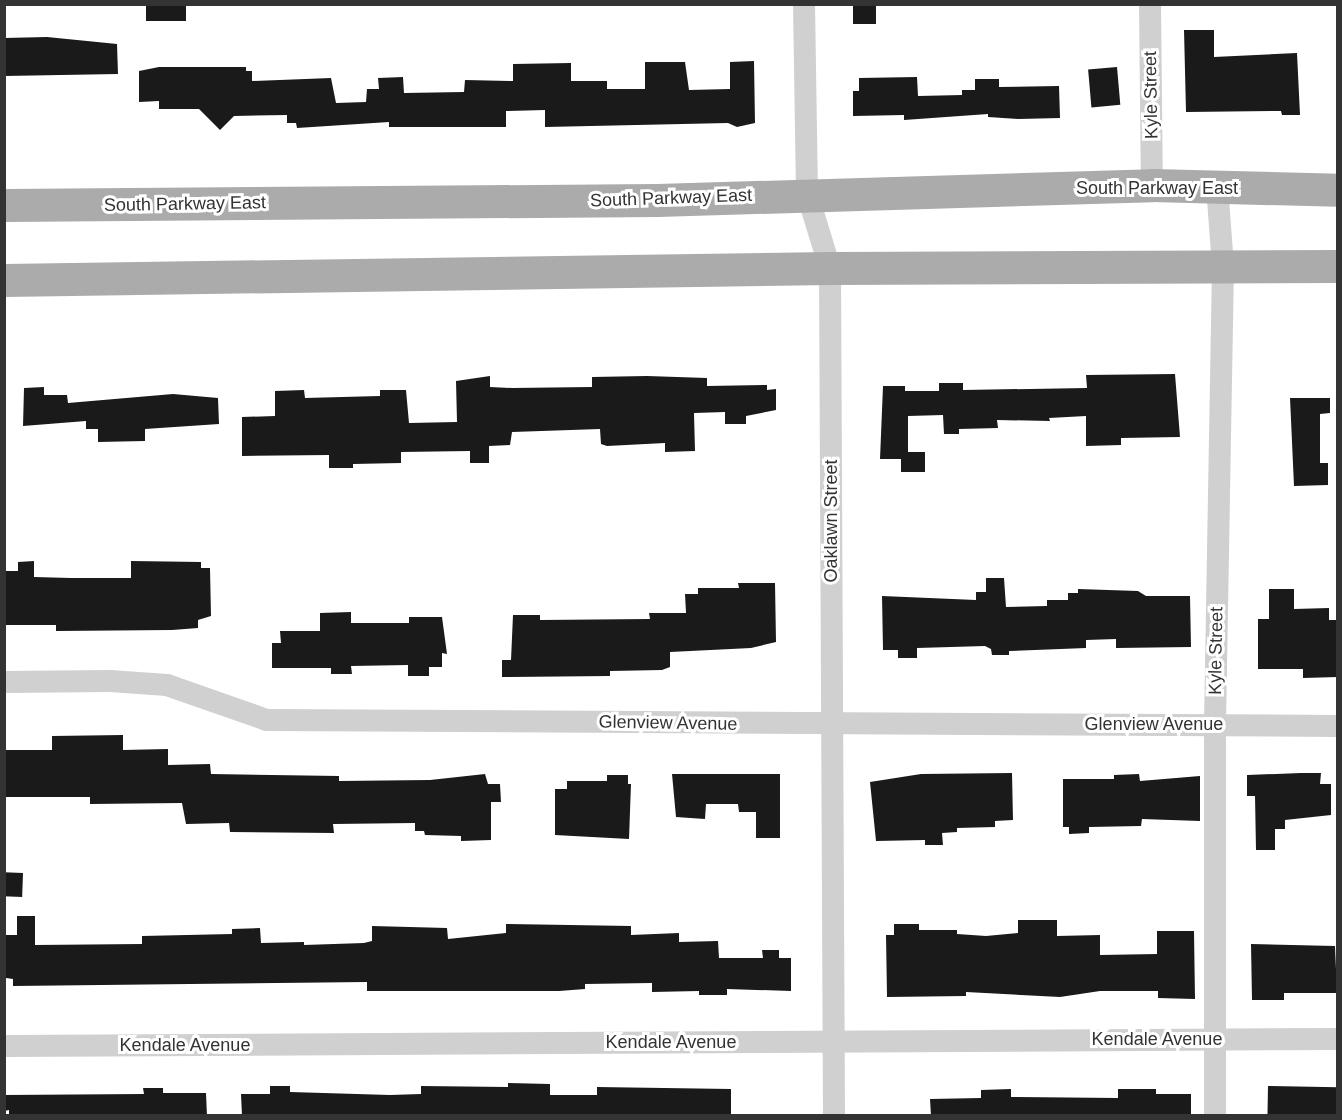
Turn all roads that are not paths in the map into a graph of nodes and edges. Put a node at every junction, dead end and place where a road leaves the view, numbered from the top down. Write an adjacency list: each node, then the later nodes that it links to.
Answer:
1 (804, 4): 6 (street, Oaklawn Street)
2 (1150, 4): 3 (street, Kyle Street)
3 (1152, 185): 4 (main road, South Parkway East); 6 (main road, South Parkway East)
4 (1217, 187): 5 (main road, South Parkway East); 8 (street, Kyle Street)
5 (1338, 190)
6 (807, 193): 7 (main road, South Parkway East); 10 (street, Oaklawn Street)
7 (4, 206)
8 (1223, 266): 9 (main road); 10 (main road); 13 (street, Kyle Street)
9 (1338, 266)
10 (830, 268): 11 (main road); 14 (street, Oaklawn Street)
11 (4, 280)
12 (4, 682): 14 (street, Glenview Avenue)
13 (1215, 724): 14 (street, Glenview Avenue); 15 (street, Glenview Avenue); 16 (street, Kyle Street)
14 (832, 725): 18 (street, Oaklawn Street)
15 (1338, 726)
16 (1213, 1039): 17 (street, Kendale Avenue); 18 (street, Kendale Avenue); 21 (street, Kyle Street)
17 (1338, 1039)
18 (832, 1041): 19 (street, Kendale Avenue); 20 (street, Oaklawn Street)
19 (4, 1046)
20 (834, 1116)
21 (1215, 1116)

